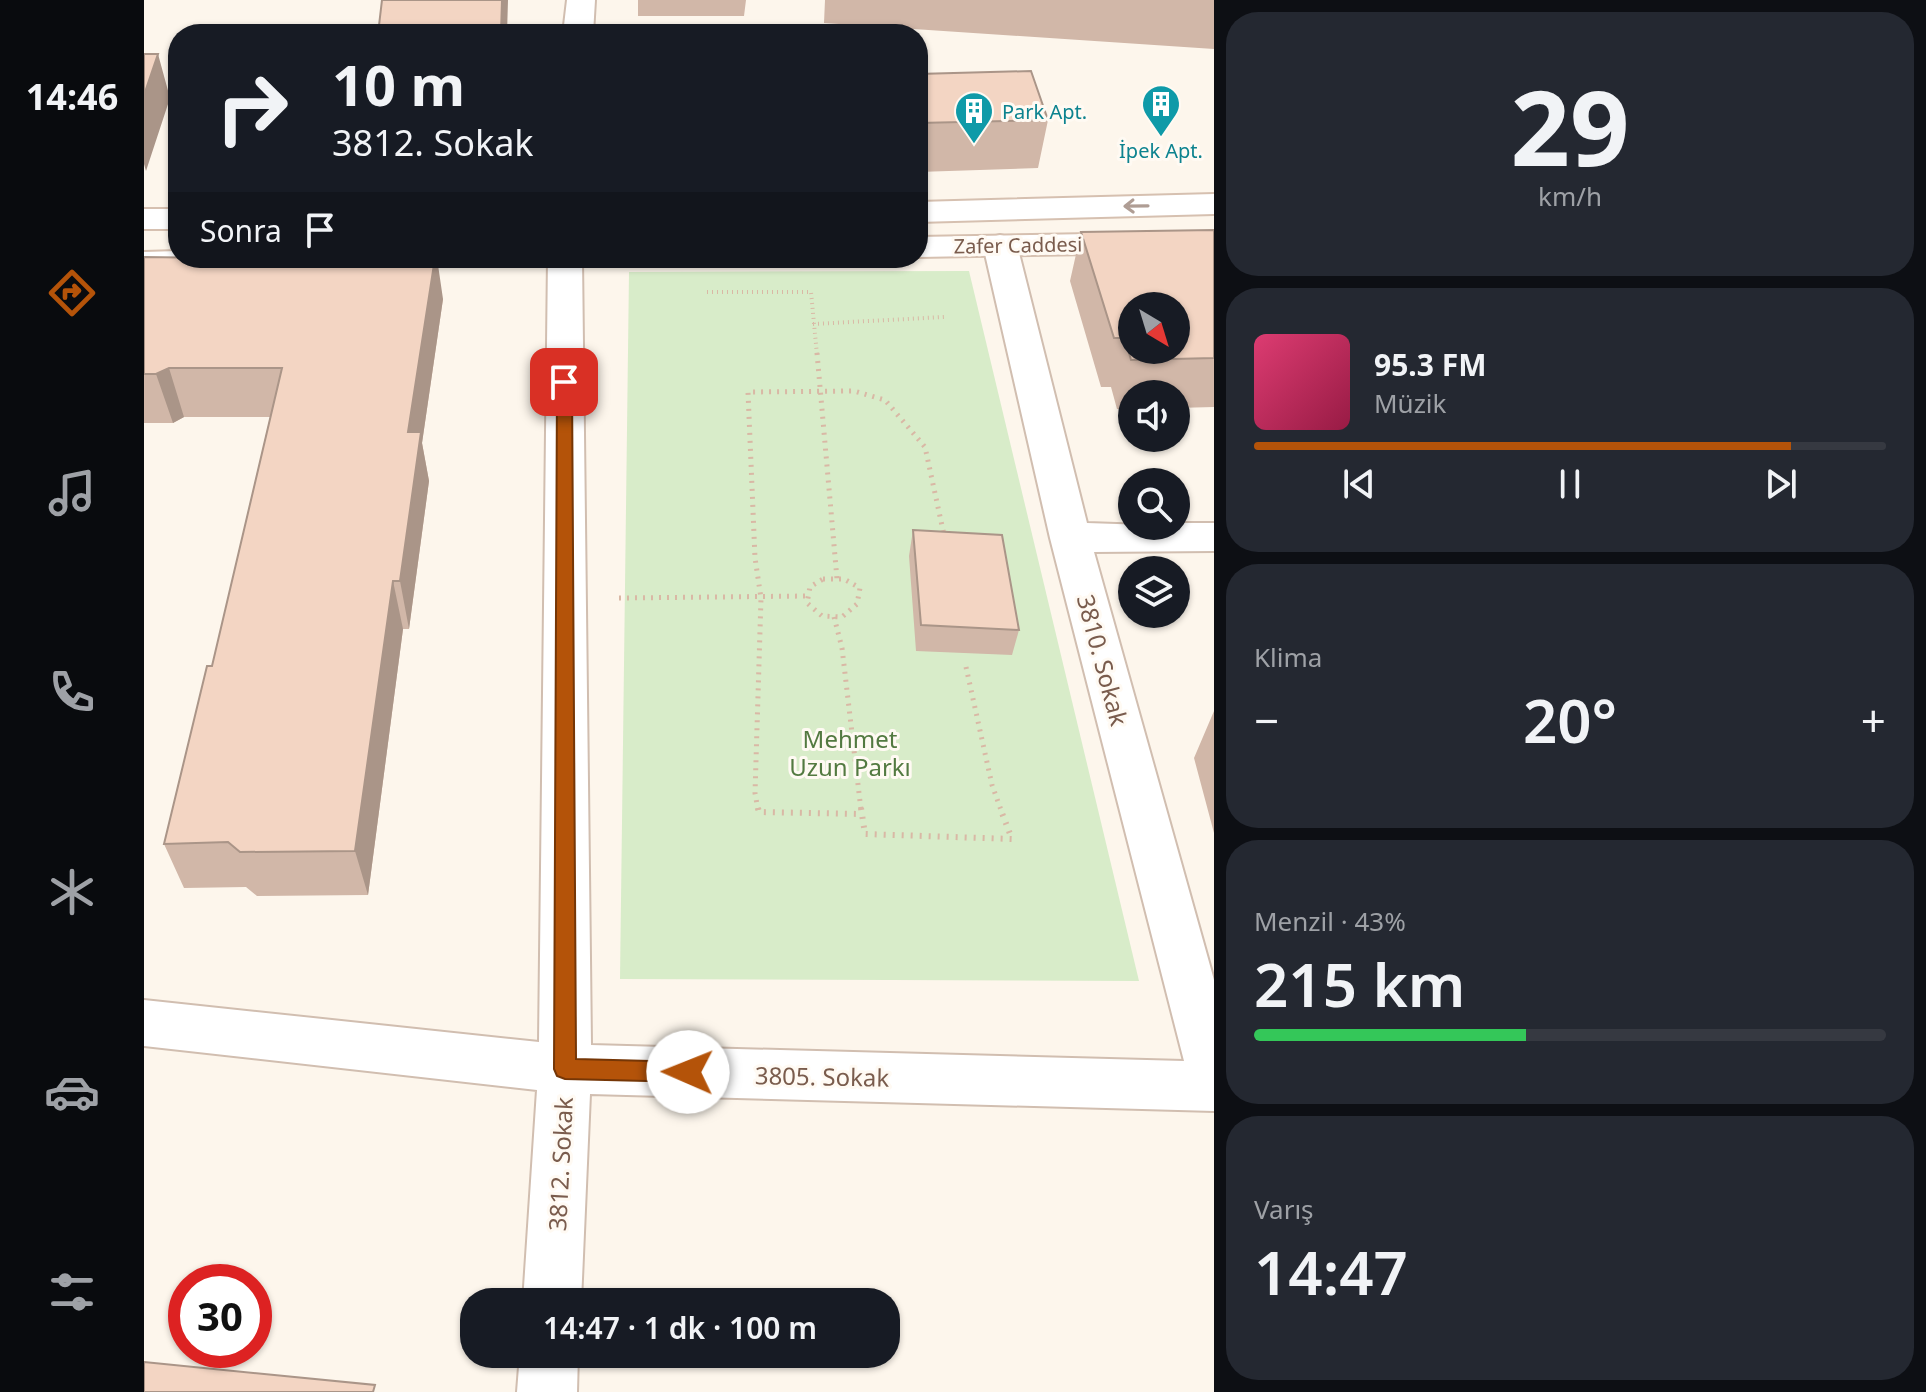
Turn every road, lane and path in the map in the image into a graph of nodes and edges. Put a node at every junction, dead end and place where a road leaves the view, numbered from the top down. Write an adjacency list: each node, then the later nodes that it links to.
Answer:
1 (581, 0): 2 (street)
2 (579, 24)
3 (1214, 204): 4 (street, one-way to 4)
4 (928, 212)
5 (144, 219): 6 (street)
6 (168, 219)
7 (1214, 242): 8 (street, Zafer Caddesi)
8 (1000, 245): 9 (street, Zafer Caddesi); 19 (street, 3810. Sokak)
9 (928, 247)
10 (168, 261): 11 (street)
11 (144, 262)
12 (565, 268): 22 (street, 3812. Sokak)
13 (707, 292): 15 (path)
14 (944, 317): 15 (path)
15 (813, 324): 16 (path)
16 (818, 390): 17 (path); 20 (path); 23 (path)
17 (944, 536)
18 (1214, 537): 19 (street)
19 (1070, 538): 29 (street, 3810. Sokak)
20 (837, 579): 21 (path); 24 (path)
21 (808, 596): 23 (path); 24 (path)
22 (563, 598): 23 (path); 28 (street, 3812. Sokak)
23 (761, 598): 26 (path)
24 (834, 617): 26 (path)
25 (966, 667): 26 (path)
26 (862, 814)
27 (144, 1023): 28 (street, 3805. Sokak)
28 (565, 1069): 30 (street, 3805. Sokak); 31 (street, 3812. Sokak)
29 (1214, 1074)
30 (1214, 1086)
31 (553, 1288)
32 (548, 1368): 33 (street)
33 (547, 1392)

